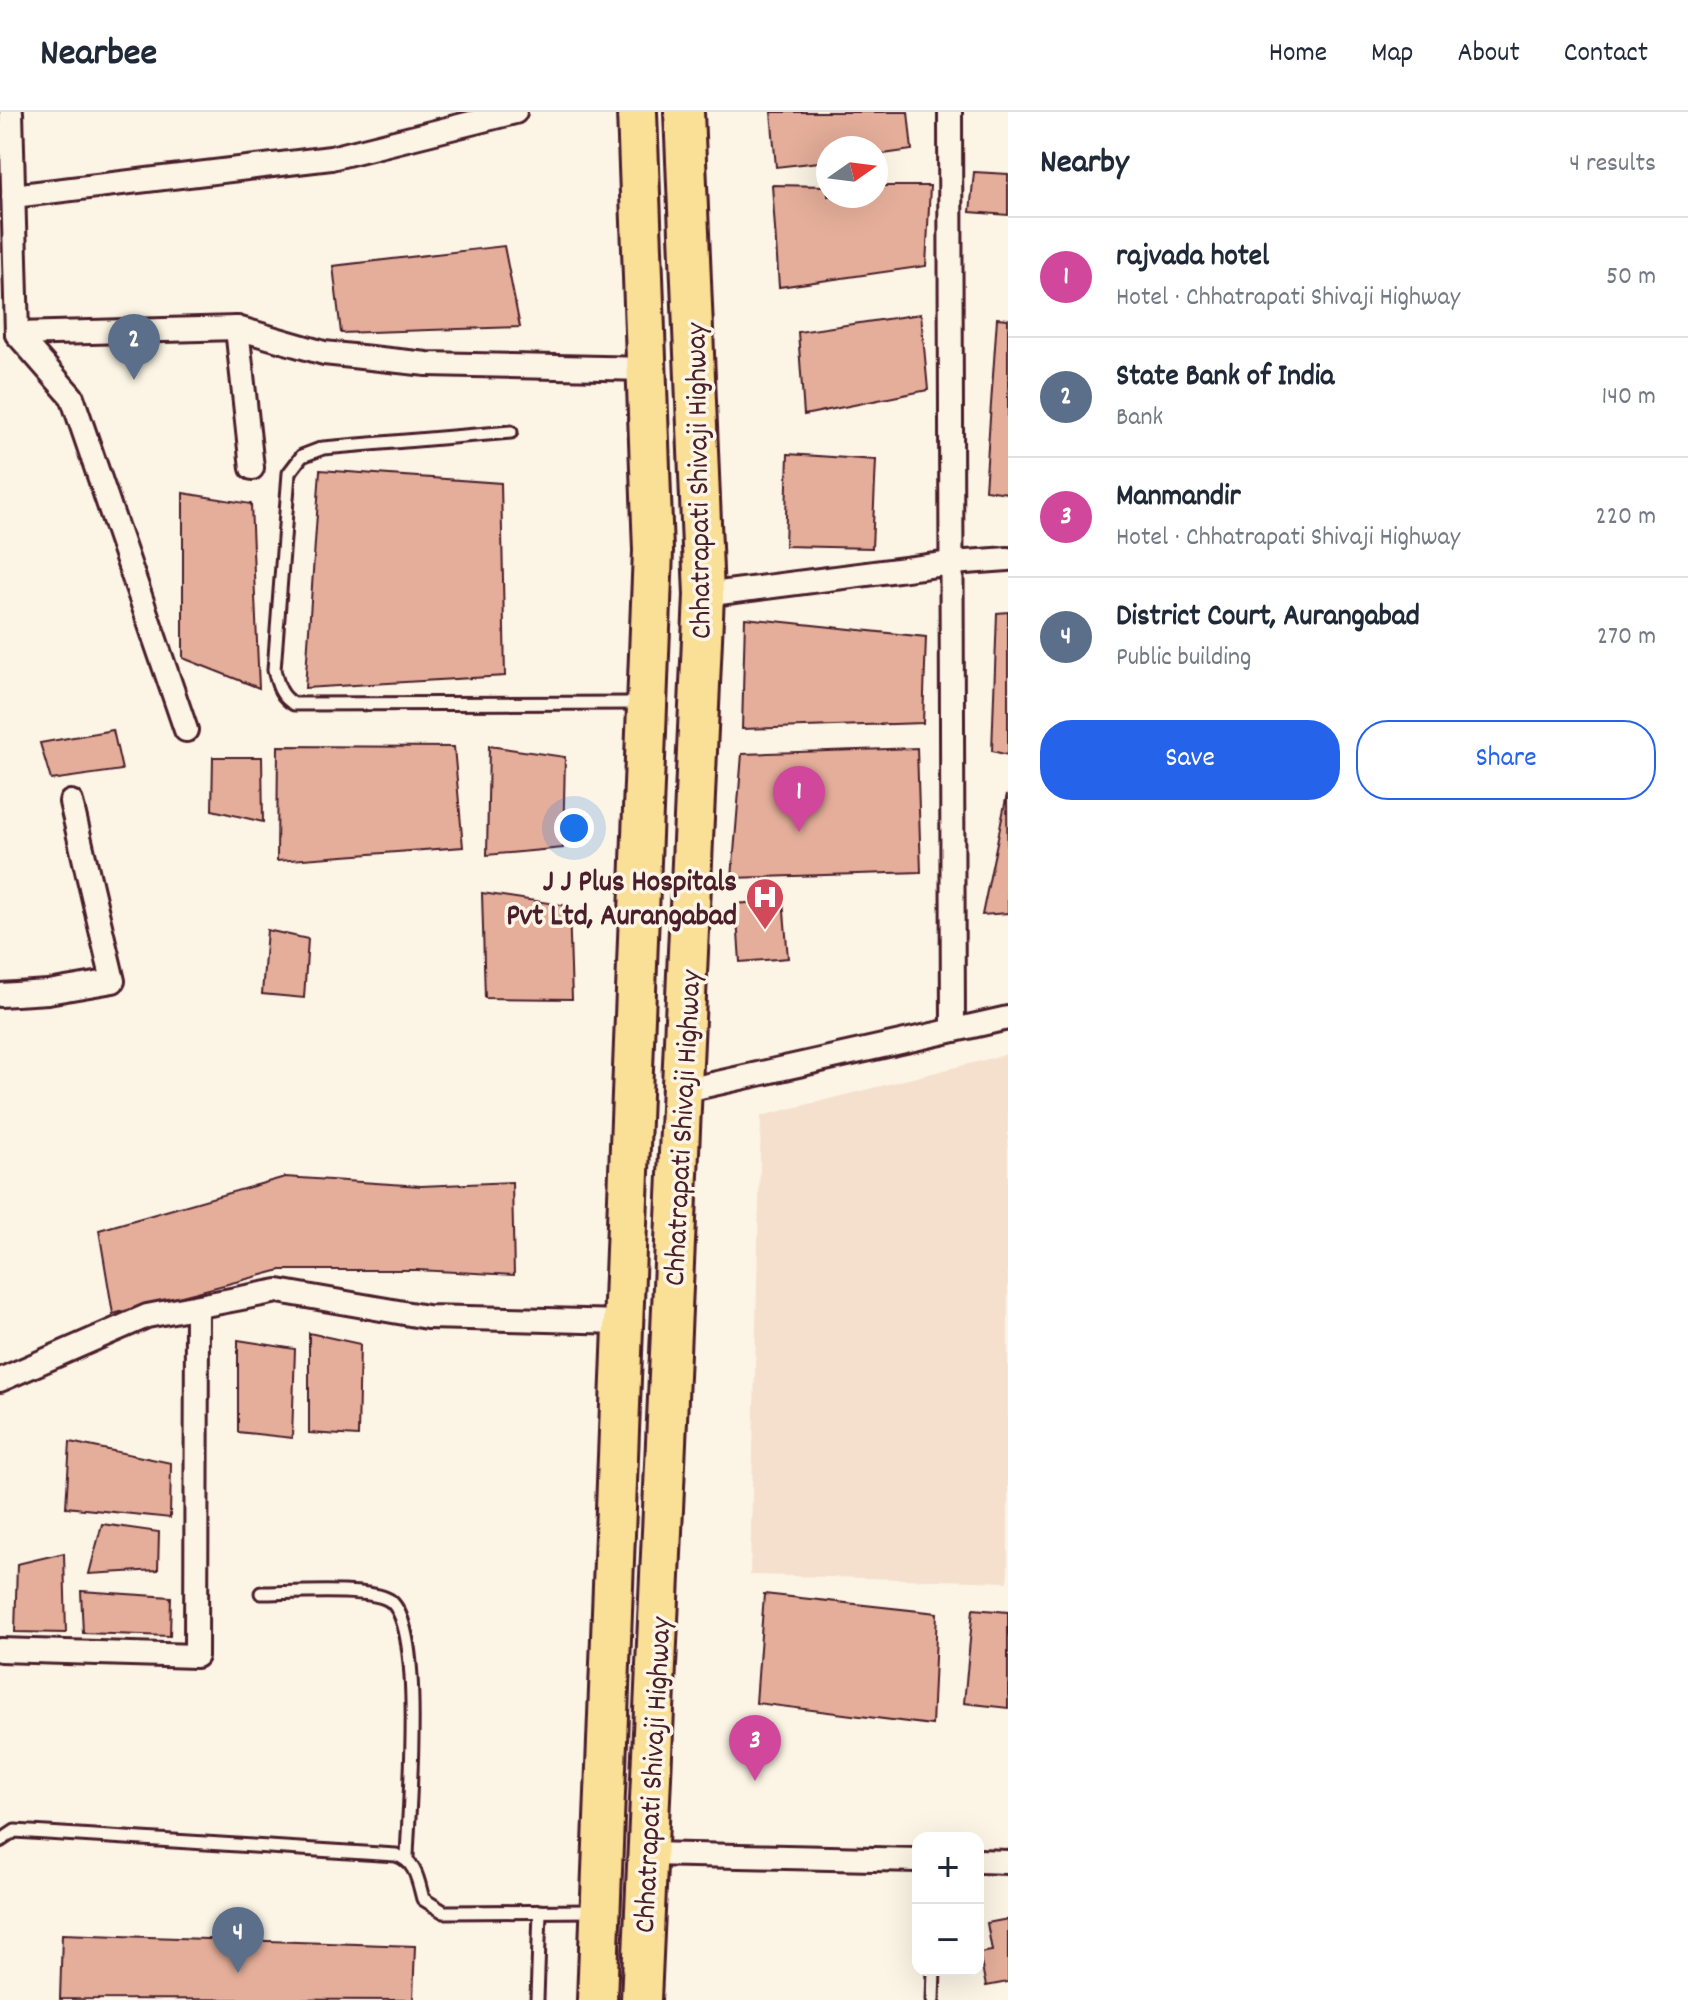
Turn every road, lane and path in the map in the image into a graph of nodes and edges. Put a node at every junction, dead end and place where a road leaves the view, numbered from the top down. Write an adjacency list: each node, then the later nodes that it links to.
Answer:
1 (11, 112): 6 (street)
2 (515, 112): 6 (street)
3 (637, 112): 9 (highway, Chhatrapati Shivaji Highway)
4 (684, 112): 14 (highway, Chhatrapati Shivaji Highway)
5 (950, 112): 13 (street)
6 (13, 196): 8 (street)
7 (237, 328): 8 (street); 9 (street); 11 (street)
8 (17, 334): 16 (street)
9 (648, 369): 15 (highway, Chhatrapati Shivaji Highway)
10 (511, 432): 15 (lane)
11 (252, 468)
12 (1008, 559): 13 (street)
13 (952, 563): 14 (street); 20 (street)
14 (704, 595): 21 (highway, Chhatrapati Shivaji Highway)
15 (647, 703): 23 (highway, Chhatrapati Shivaji Highway)
16 (186, 730)
17 (71, 802): 18 (street)
18 (0, 995)
19 (1008, 1018): 20 (street)
20 (953, 1030): 21 (street)
21 (682, 1091): 28 (highway, Chhatrapati Shivaji Highway)
22 (197, 1307): 23 (street); 24 (street); 26 (street)
23 (622, 1322): 34 (highway, Chhatrapati Shivaji Highway)
24 (0, 1380)
25 (261, 1593): 29 (lane)
26 (0, 1650)
27 (0, 1841): 29 (lane)
28 (648, 1854): 30 (street); 38 (highway, Chhatrapati Shivaji Highway)
29 (407, 1858): 33 (lane)
30 (912, 1860)
31 (984, 1861): 32 (street)
32 (1008, 1862)
33 (540, 1911): 34 (lane); 36 (lane)
34 (600, 1911): 37 (highway, Chhatrapati Shivaji Highway)
35 (934, 1976): 39 (lane)
36 (537, 2000)
37 (597, 2000)
38 (641, 2000)
39 (933, 2000)

